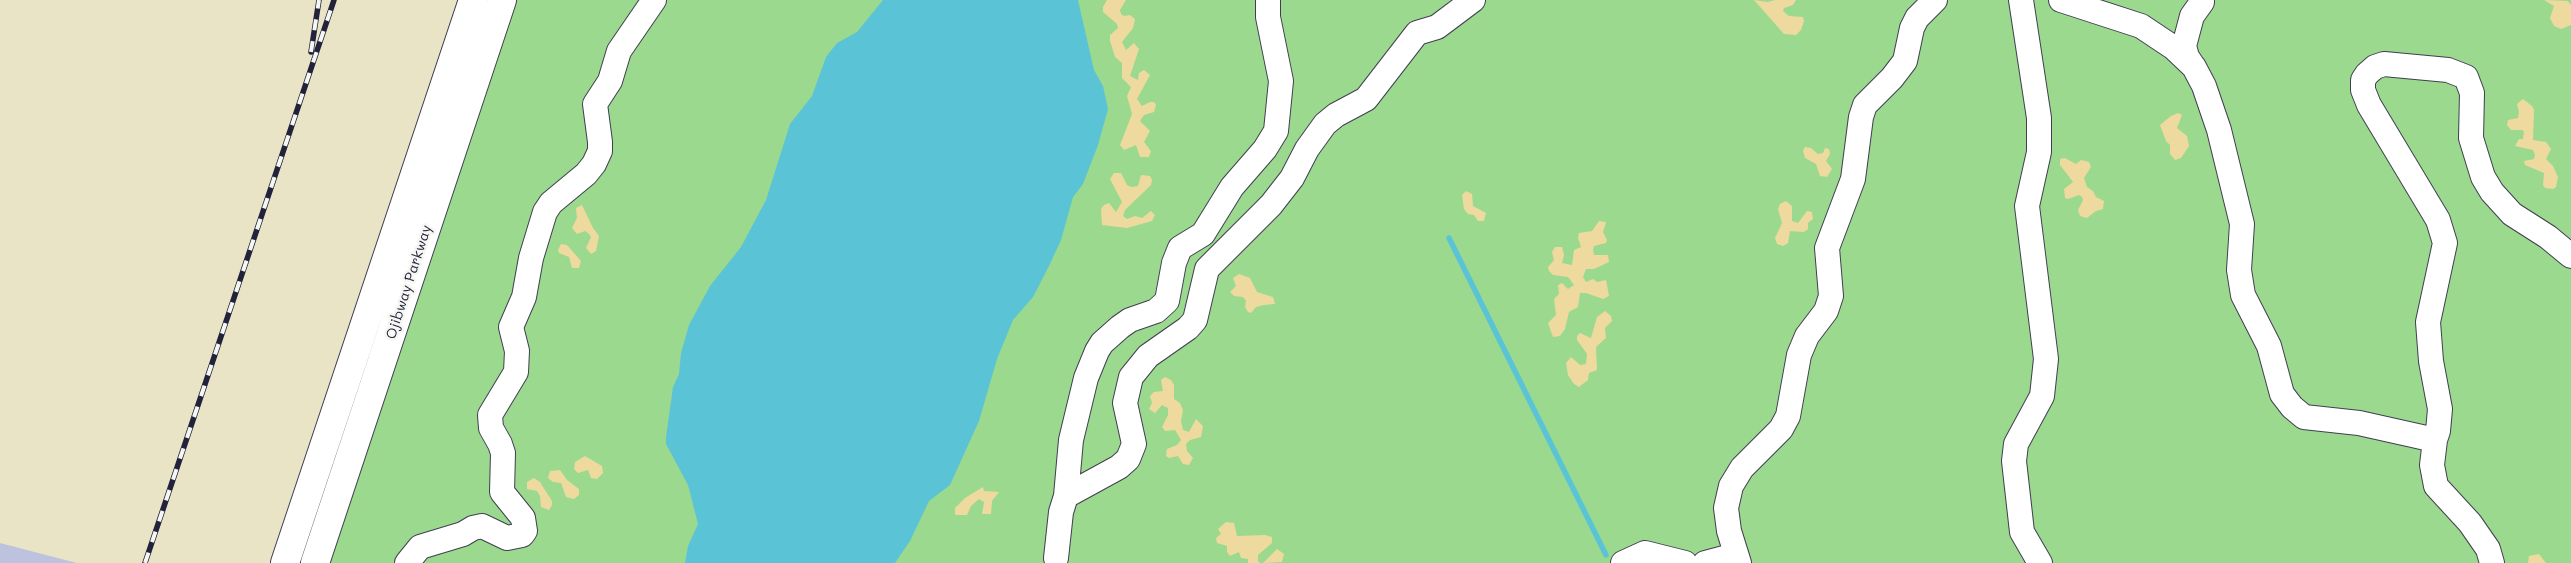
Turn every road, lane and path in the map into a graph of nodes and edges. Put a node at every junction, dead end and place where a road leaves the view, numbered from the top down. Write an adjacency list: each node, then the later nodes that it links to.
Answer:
1 (472, 0): 17 (main road, Ojibway Parkway)
2 (502, 0): 18 (main road, Ojibway Parkway)
3 (654, 0): 19 (lane)
4 (1268, 0): 14 (lane)
5 (1473, 0): 14 (lane)
6 (1935, 0): 15 (lane)
7 (2021, 0): 23 (lane)
8 (2061, 0): 10 (lane)
9 (2205, 1): 10 (lane); 11 (lane)
10 (2154, 33): 11 (lane)
11 (2194, 67): 13 (lane)
12 (2571, 256): 13 (lane)
13 (2435, 440): 24 (lane)
14 (1066, 496): 16 (lane)
15 (1737, 559): 22 (lane)
16 (1054, 561)
17 (285, 563)
18 (315, 563)
19 (407, 563)
20 (1623, 563): 21 (lane)
21 (1684, 563)
22 (1705, 563)
23 (2040, 563)
24 (2492, 563)

